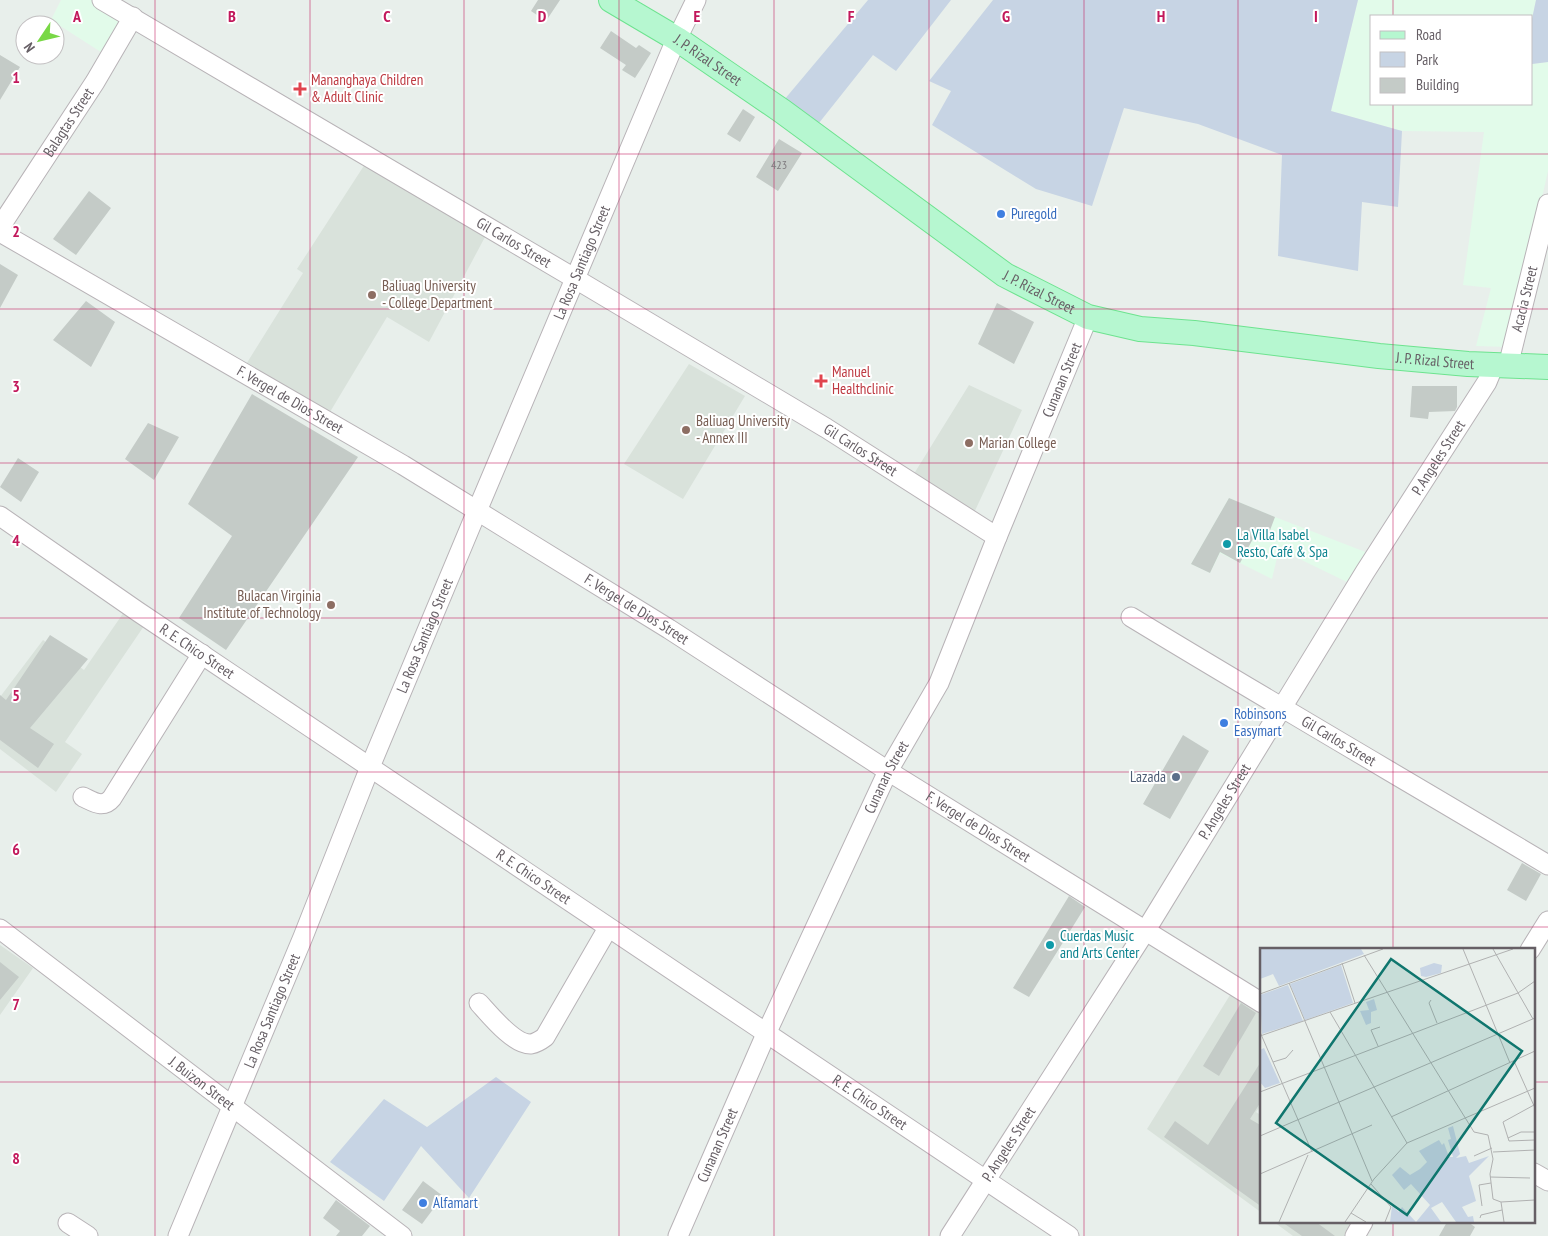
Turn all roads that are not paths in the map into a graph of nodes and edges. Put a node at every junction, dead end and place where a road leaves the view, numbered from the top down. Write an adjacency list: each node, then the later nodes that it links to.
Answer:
1 (102, 0): 4 (street, Gil Carlos Street)
2 (611, 0): 5 (main road, J. P. Rizal Street)
3 (696, 0): 5 (street, La Rosa Santiago Street)
4 (133, 17): 7 (street, Balagtas Street); 9 (street, Gil Carlos Street)
5 (677, 39): 9 (street, La Rosa Santiago Street); 10 (main road, J. P. Rizal Street)
6 (1548, 204): 11 (street, Acacia Street)
7 (0, 227)
8 (0, 232): 13 (street, F. Vergel de Dios Street)
9 (574, 278): 13 (street, La Rosa Santiago Street); 15 (street, Gil Carlos Street)
10 (1088, 317): 11 (main road, J. P. Rizal Street); 15 (street, Cunanan Street)
11 (1501, 365): 12 (main road, J. P. Rizal Street); 18 (street, P. Angeles Street)
12 (1548, 367)
13 (476, 510): 19 (street, La Rosa Santiago Street); 20 (street, F. Vergel de Dios Street)
14 (0, 516): 17 (street, R. E. Chico Street)
15 (997, 537): 20 (street, Cunanan Street)
16 (1130, 617): 18 (street, Gil Carlos Street)
17 (202, 654): 19 (street, R. E. Chico Street); 21 (street)
18 (1282, 709): 22 (street, Gil Carlos Street); 26 (street, P. Angeles Street)
19 (370, 767): 24 (street, R. E. Chico Street); 31 (street, La Rosa Santiago Street)
20 (888, 771): 26 (street, F. Vergel de Dios Street); 30 (street, Cunanan Street)
21 (83, 796)
22 (1548, 865)
23 (1548, 921): 27 (street)
24 (608, 928): 29 (street); 30 (street, R. E. Chico Street)
25 (0, 930): 31 (street, J. Buizon Street)
26 (1146, 930): 28 (street, F. Vergel de Dios Street); 33 (street, P. Angeles Street)
27 (1531, 948)
28 (1260, 1002)
29 (479, 1003)
30 (766, 1034): 33 (street, R. E. Chico Street); 40 (street, Cunanan Street)
31 (231, 1107): 38 (street, La Rosa Santiago Street); 39 (street, J. Buizon Street)
32 (1536, 1174): 34 (street)
33 (986, 1180): 41 (street, P. Angeles Street); 42 (street, R. E. Chico Street)
34 (1548, 1181)
35 (68, 1223): 37 (street)
36 (1362, 1224): 43 (street)
37 (88, 1236)
38 (178, 1236)
39 (402, 1236)
40 (678, 1236)
41 (950, 1236)
42 (1069, 1236)
43 (1355, 1236)

